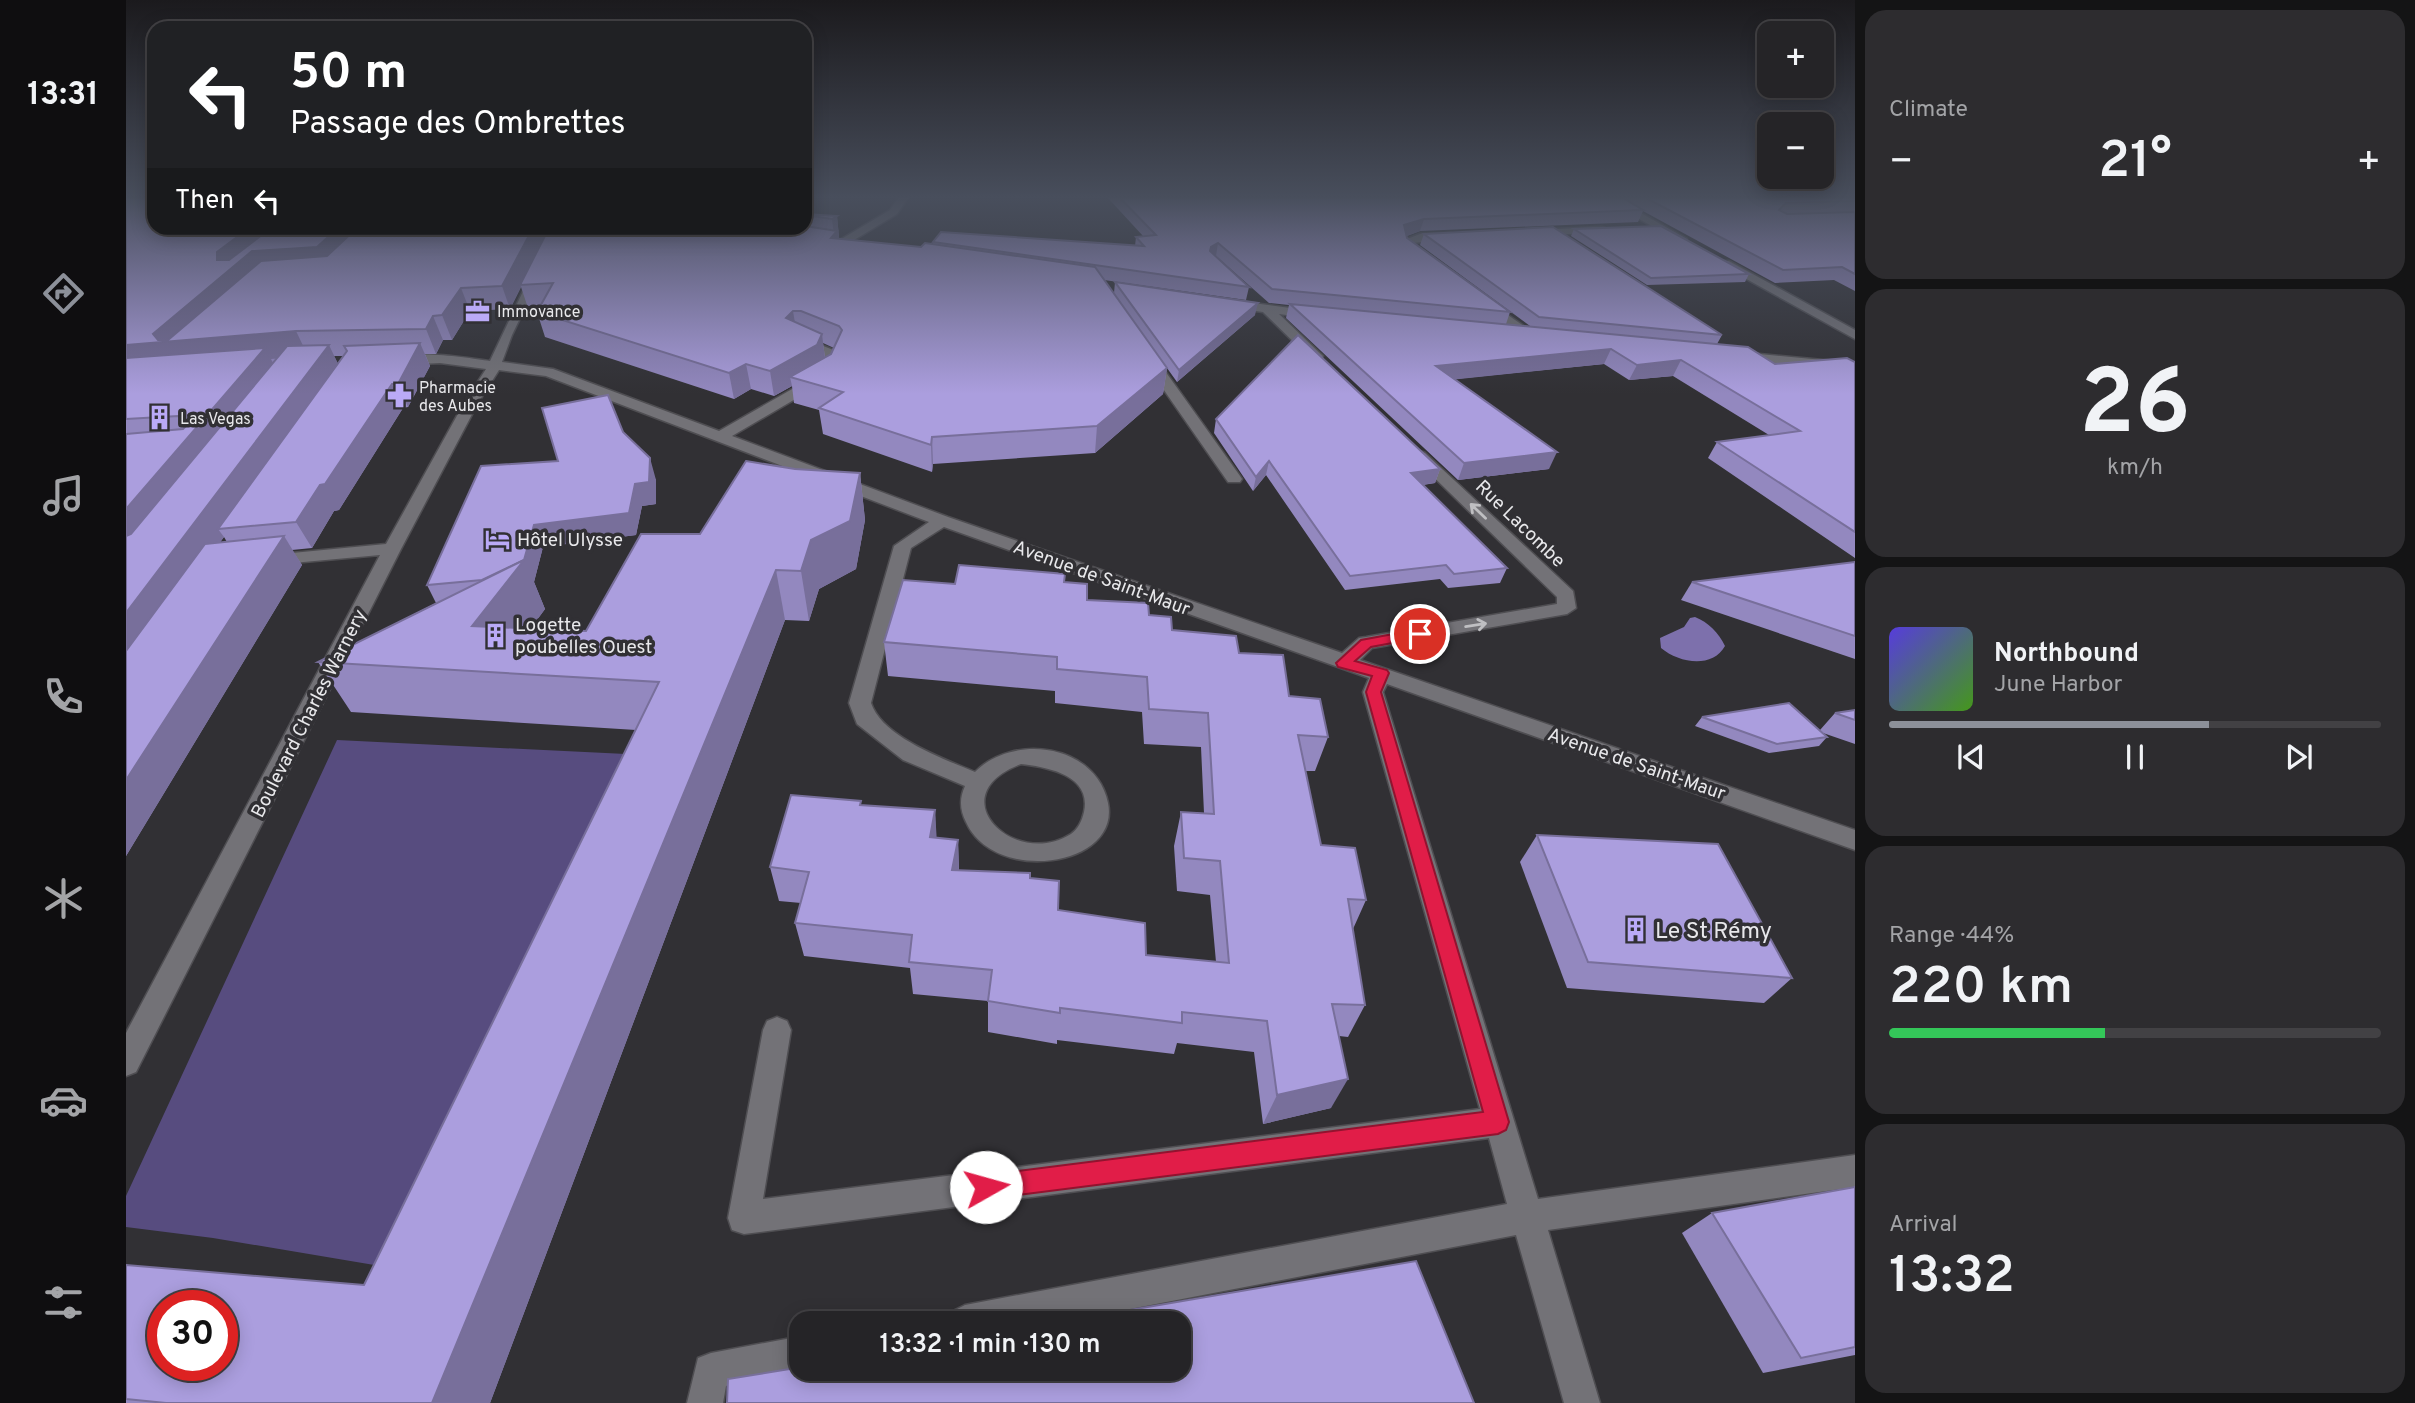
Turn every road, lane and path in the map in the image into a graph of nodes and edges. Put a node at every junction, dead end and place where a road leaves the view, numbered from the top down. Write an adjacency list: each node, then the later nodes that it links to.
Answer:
1 (542, 263): 16 (street)
2 (1726, 263): 9 (street)
3 (1251, 294): 6 (street)
4 (1475, 295): 10 (street)
5 (1212, 302): 6 (street)
6 (1267, 310): 7 (street); 17 (street)
7 (1323, 315)
8 (1502, 333): 10 (street)
9 (1855, 335)
10 (1530, 336): 11 (street)
11 (1543, 337)
12 (799, 341): 19 (street)
13 (1141, 348): 21 (street)
14 (1732, 352): 18 (street)
15 (383, 361): 16 (street, Avenue de Saint-Maur)
16 (494, 367): 19 (street, Avenue de Saint-Maur); 23 (street, Boulevard Charles Warnery)
17 (1327, 367)
18 (1855, 367)
19 (722, 436): 22 (street, Avenue de Saint-Maur)
20 (1407, 443): 25 (street, Rue Lacombe, one-way to 20)
21 (1234, 479)
22 (942, 521): 25 (street, Avenue de Saint-Maur); 27 (street)
23 (392, 549): 24 (street); 30 (street, Boulevard Charles Warnery)
24 (258, 561)
25 (1344, 663): 26 (street, Avenue de Saint-Maur)
26 (1381, 673): 28 (street, Avenue de Saint-Maur); 31 (street)
27 (977, 782): 27 (street)
28 (1855, 841)
29 (777, 1030): 31 (street)
30 (126, 1062)
31 (1498, 1122): 33 (street)
32 (1855, 1171): 33 (street)
33 (1525, 1217): 34 (street); 37 (street)
34 (1028, 1311)
35 (789, 1356): 36 (street)
36 (705, 1403)
37 (1582, 1403)

